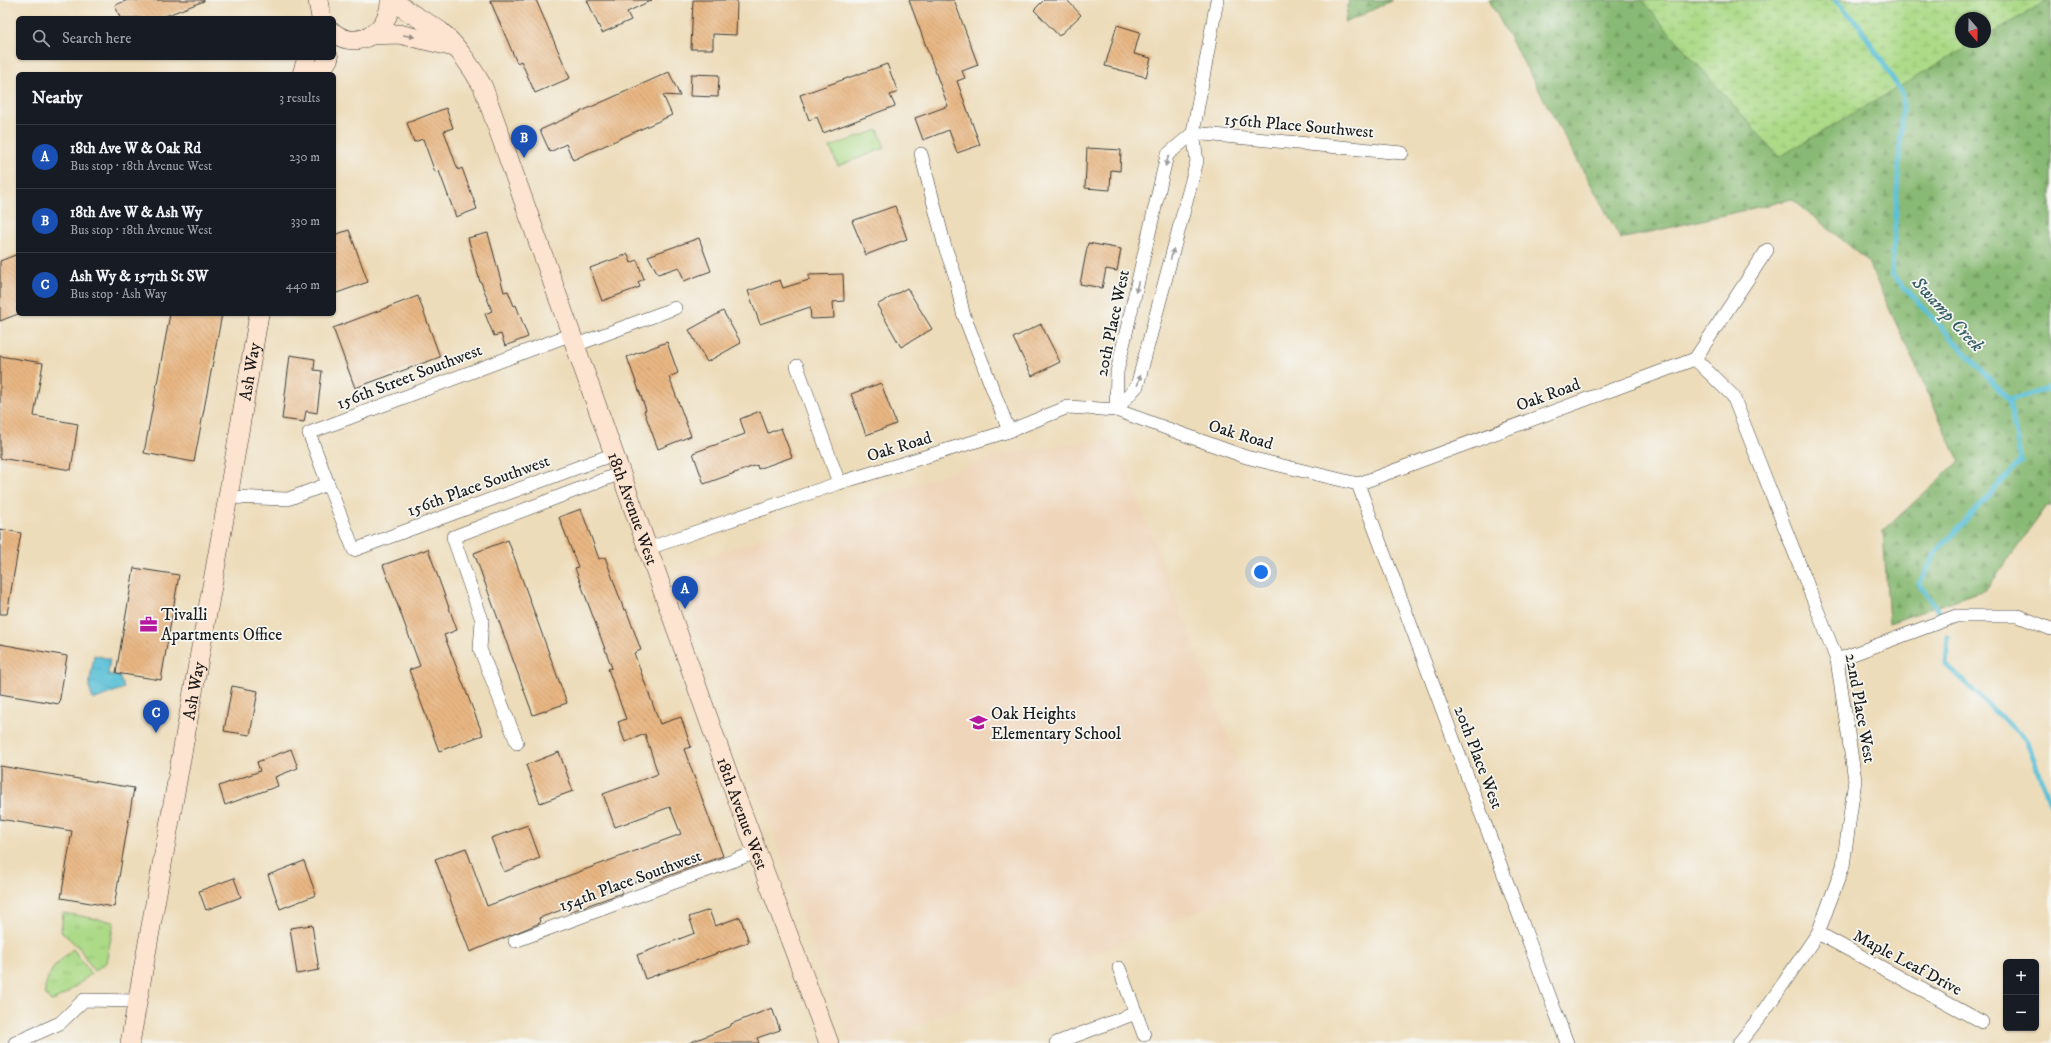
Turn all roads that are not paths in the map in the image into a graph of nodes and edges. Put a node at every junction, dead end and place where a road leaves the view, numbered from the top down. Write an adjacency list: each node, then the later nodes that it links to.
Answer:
1 (390, 0): 4 (street)
2 (394, 0): 6 (street, 18th Avenue West)
3 (1217, 0): 12 (street, 20th Place West)
4 (370, 35): 5 (street); 6 (street, one-way to 6)
5 (341, 37): 7 (street)
6 (454, 47): 18 (street, 18th Avenue West)
7 (336, 48)
8 (306, 60): 10 (street)
9 (328, 60): 11 (street)
10 (303, 72)
11 (320, 72)
12 (1193, 133): 13 (street, 156th Place Southwest); 21 (street, 20th Place West, one-way to 12); 21 (street, 20th Place West, one-way to 21)
13 (1402, 153)
14 (921, 154): 22 (street)
15 (1767, 250): 19 (street)
16 (675, 308): 18 (street)
17 (259, 316): 28 (street, Ash Way)
18 (574, 340): 23 (street, 18th Avenue West); 26 (street, 156th Street Southwest)
19 (1695, 359): 27 (street, Oak Road); 31 (street, 22nd Place West)
20 (797, 366): 25 (street)
21 (1116, 410): 22 (street, Oak Road); 27 (street, Oak Road)
22 (1009, 432): 25 (street, Oak Road)
23 (614, 454): 24 (street, 18th Avenue West); 26 (street, 156th Place Southwest)
24 (621, 473): 29 (street, 18th Avenue West); 32 (street)
25 (839, 483): 29 (street, Oak Road)
26 (328, 484): 28 (street)
27 (1358, 484): 45 (street, 20th Place West)
28 (228, 497): 37 (street, Ash Way)
29 (649, 548): 33 (street, 18th Avenue West)
30 (2051, 629): 31 (street)
31 (1837, 660): 34 (street, 22nd Place West)
32 (517, 743)
33 (757, 852): 35 (street, 154th Place Southwest); 43 (street, 18th Avenue West)
34 (1818, 934): 39 (street, Maple Leaf Drive); 46 (street, 22nd Place West)
35 (515, 941)
36 (1119, 968): 38 (street)
37 (138, 1001): 41 (street); 42 (street, Ash Way)
38 (1136, 1013): 40 (street); 44 (street)
39 (1982, 1022)
40 (1144, 1035)
41 (15, 1043)
42 (130, 1043)
43 (829, 1043)
44 (1056, 1043)
45 (1567, 1043)
46 (1739, 1043)

